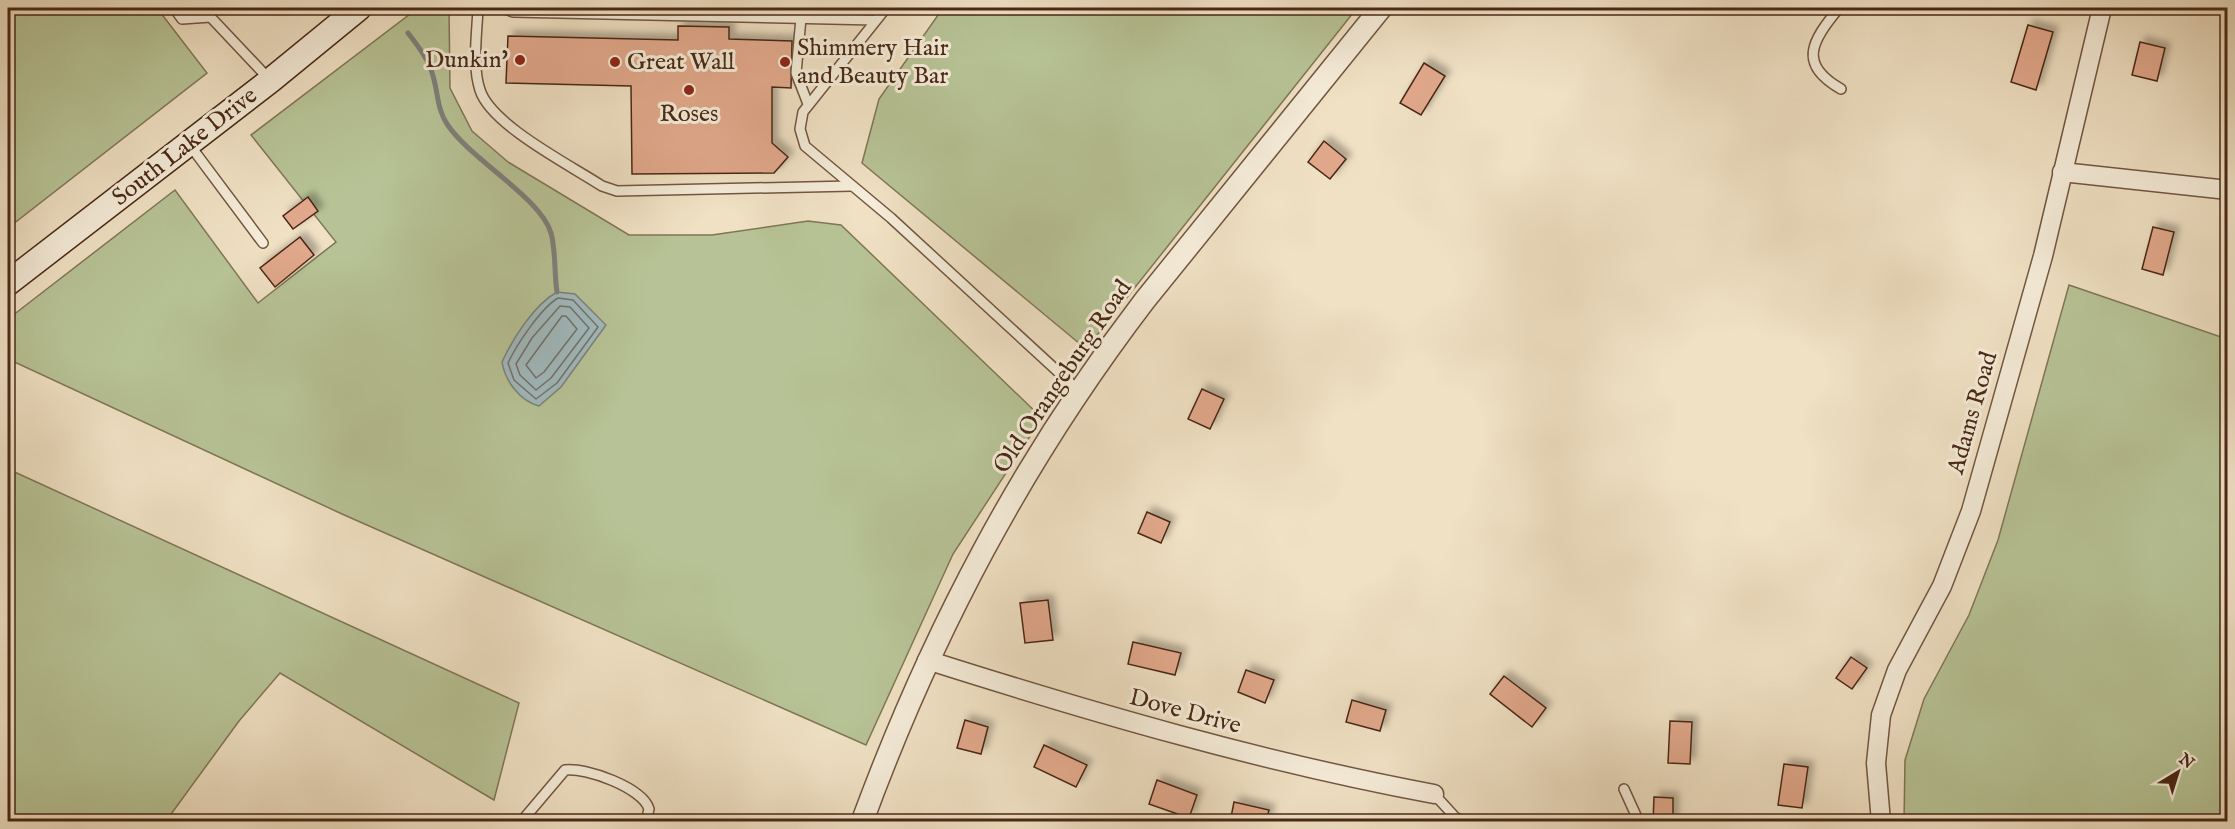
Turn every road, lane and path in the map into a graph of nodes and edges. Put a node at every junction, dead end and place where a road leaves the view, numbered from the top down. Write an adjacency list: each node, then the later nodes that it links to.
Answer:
1 (174, 8): 12 (lane)
2 (183, 8): 12 (lane)
3 (192, 8): 12 (lane)
4 (202, 8): 12 (lane)
5 (359, 8): 15 (main road, South Lake Drive)
6 (478, 8): 20 (lane)
7 (503, 8): 13 (lane)
8 (886, 8): 14 (lane)
9 (1381, 8): 24 (street, Old Orangeburg Road)
10 (1839, 8): 16 (lane)
11 (2102, 8): 19 (street, Adams Road)
12 (210, 11): 15 (lane)
13 (801, 18): 14 (lane); 17 (lane)
14 (875, 20): 17 (lane)
15 (271, 80): 18 (main road, South Lake Drive)
16 (1841, 89)
17 (808, 104): 20 (lane)
18 (189, 144): 22 (lane); 23 (main road, South Lake Drive)
19 (2062, 172): 21 (street); 33 (street, Adams Road)
20 (852, 186): 24 (lane)
21 (2228, 190)
22 (263, 243)
23 (8, 283)
24 (1079, 391): 25 (street, Old Orangeburg Road)
25 (927, 660): 27 (street, Dove Drive); 30 (street, Old Orangeburg Road)
26 (1624, 789): 32 (lane)
27 (1434, 795): 31 (lane)
28 (521, 822): 29 (lane)
29 (646, 822)
30 (862, 822)
31 (1465, 822)
32 (1639, 822)
33 (1881, 822)

